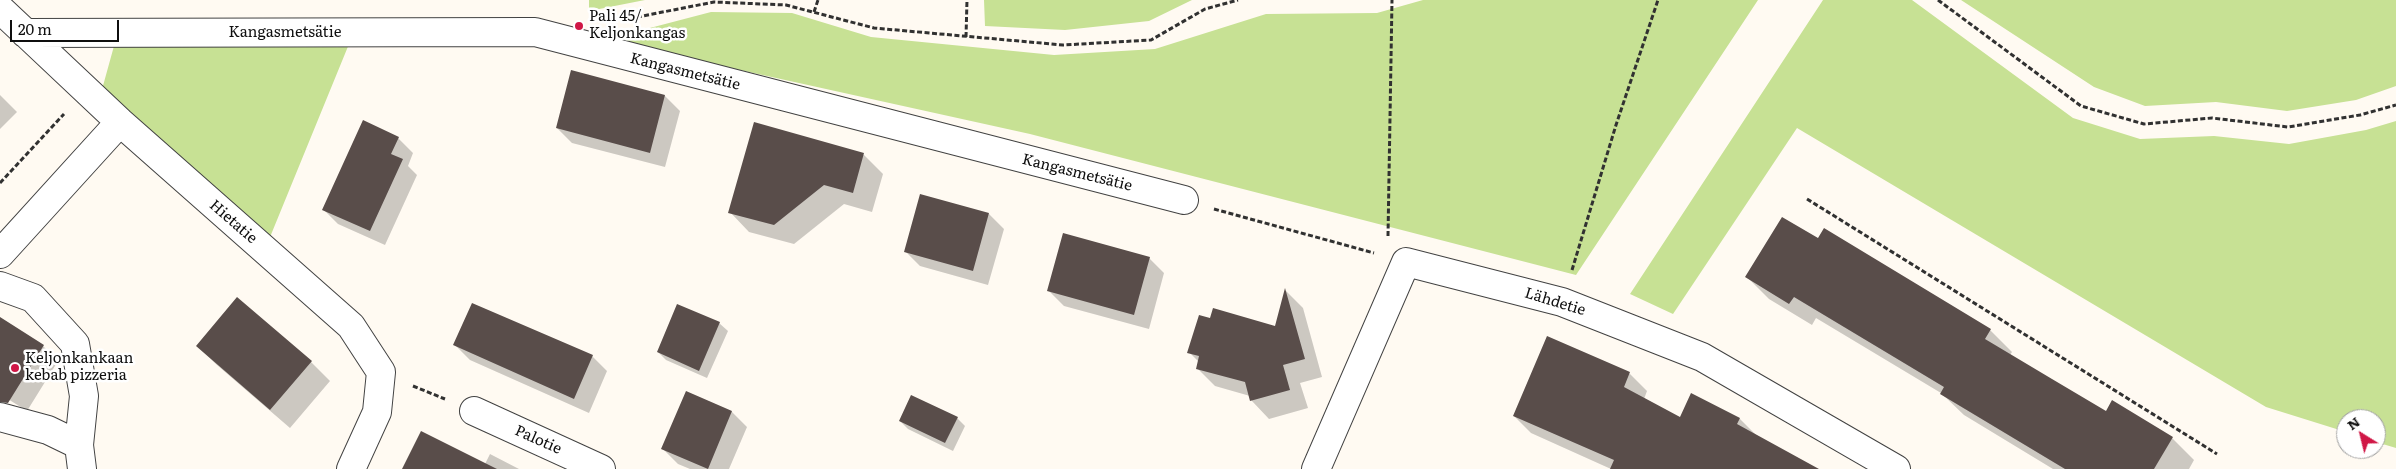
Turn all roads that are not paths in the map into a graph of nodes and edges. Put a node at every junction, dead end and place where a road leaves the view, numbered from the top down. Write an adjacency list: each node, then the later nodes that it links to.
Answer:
1 (0, 9): 2 (street, Hietatie)
2 (25, 33): 3 (street, Hietatie); 4 (street, Kangasmetsätie)
3 (120, 122): 5 (street); 10 (street, Hietatie)
4 (1184, 200)
5 (0, 254)
6 (0, 286): 9 (street)
7 (474, 411): 11 (street, Palotie)
8 (0, 417): 9 (street)
9 (80, 457)
10 (351, 469)
11 (602, 469)
12 (1316, 469): 13 (street, Lähdetie)
13 (1896, 469)

